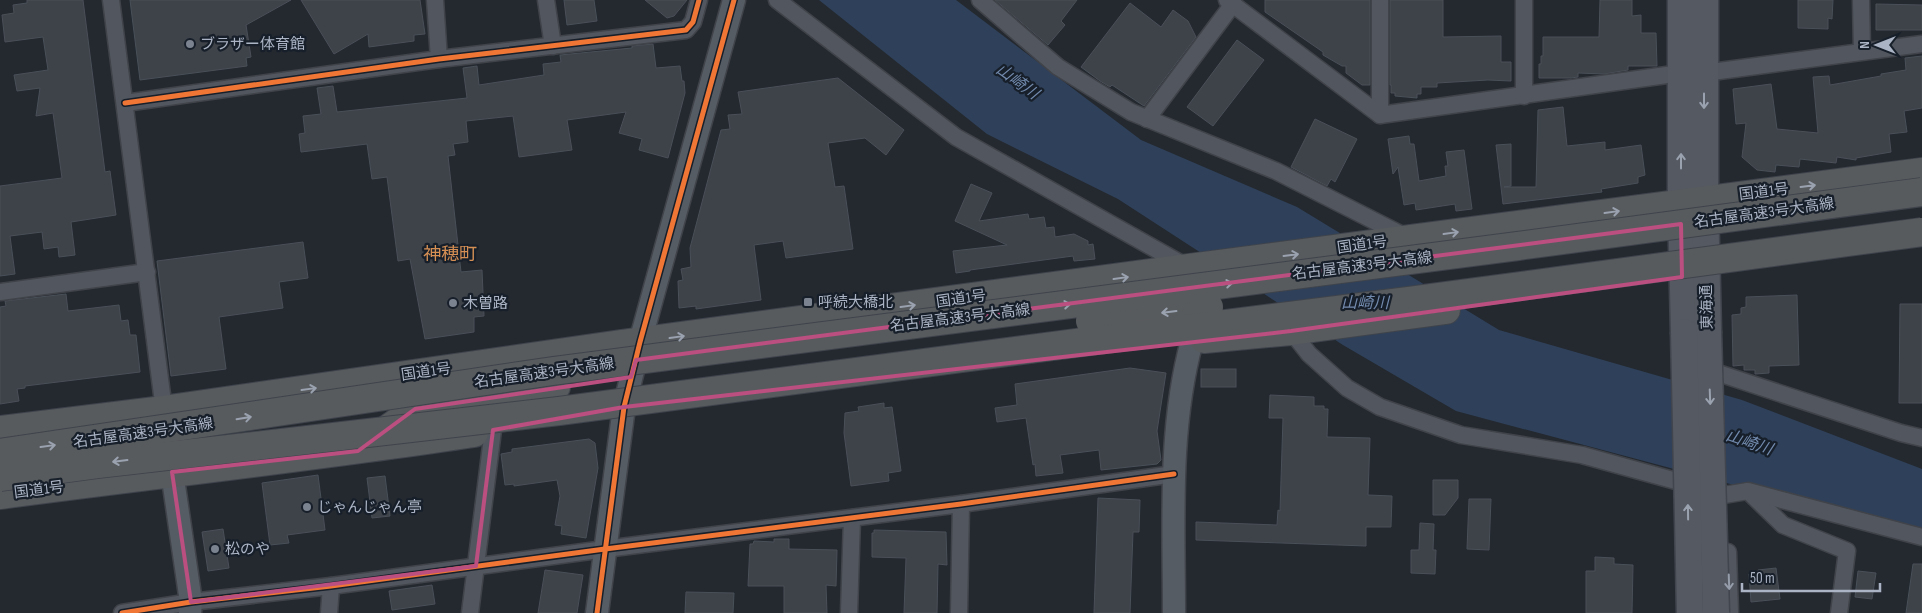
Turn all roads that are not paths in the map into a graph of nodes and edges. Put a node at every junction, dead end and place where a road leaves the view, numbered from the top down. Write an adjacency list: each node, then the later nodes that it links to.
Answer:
1 (111, 0): 20 (street)
2 (435, 0): 17 (street)
3 (546, 0): 15 (street)
4 (700, 0): 15 (street)
5 (734, 0): 38 (street)
6 (777, 0): 30 (street)
7 (980, 0): 22 (street)
8 (1380, 0): 21 (street)
9 (1524, 0): 19 (street)
10 (1682, 0): 18 (main road, 東海通)
11 (1705, 0): 18 (main road, 東海通)
12 (1862, 0): 16 (street)
13 (1231, 1): 21 (street); 22 (street)
14 (1922, 44): 16 (street)
15 (553, 46): 17 (street)
16 (1862, 52): 18 (street)
17 (439, 59): 20 (street)
18 (1693, 73): 19 (street); 25 (main road, 東海通)
19 (1524, 96): 21 (street)
20 (125, 103): 31 (street)
21 (1380, 115)
22 (1147, 119): 28 (street)
23 (1922, 172): 25 (highway, 国道1号, one-way to 23)
24 (1922, 192): 46 (highway, 名古屋高速3号大高線, one-way to 24, bridge)
25 (1702, 200): 26 (highway); 28 (highway, 国道1号, one-way to 25); 32 (main road, 東海通)
26 (1922, 203)
27 (1922, 232): 34 (highway, 名古屋高速3号大高線, bridge)
28 (1410, 239): 30 (highway, 国道1号, one-way to 28)
29 (1922, 246): 32 (highway, 国道1号)
30 (1198, 267): 38 (highway, 国道1号, one-way to 30)
31 (147, 272): 33 (street); 41 (street)
32 (1694, 275): 35 (highway, 国道1号); 36 (main road, 東海通)
33 (0, 292)
34 (1409, 301): 45 (highway, one-way to 45, bridge); 49 (highway, 名古屋高速3号大高線, one-way to 49, bridge)
35 (1300, 330): 37 (highway, 国道1号); 50 (street)
36 (1696, 332): 39 (main road, 東海通, bridge); 50 (main road, 東海通, bridge)
37 (1192, 340): 40 (highway, 国道1号); 48 (street)
38 (640, 342): 40 (street); 41 (highway, 国道1号, one-way to 38)
39 (1709, 370): 44 (street); 53 (main road, 東海通, one-way to 53, bridge)
40 (624, 407): 43 (highway, 国道1号); 57 (street)
41 (164, 410): 42 (highway, 国道1号)
42 (0, 430)
43 (493, 430): 45 (highway, 国道1号); 58 (street)
44 (1922, 438)
45 (358, 451): 47 (highway, 国道1号)
46 (0, 453)
47 (172, 472): 52 (highway, 国道1号); 60 (street)
48 (1174, 474): 54 (street); 67 (street)
49 (0, 477)
50 (1688, 484): 69 (main road, 東海通, one-way to 50, bridge)
51 (1748, 491): 53 (street); 56 (street); 72 (street)
52 (0, 495)
53 (1712, 497): 70 (main road, 東海通, bridge)
54 (961, 504): 55 (street); 66 (street)
55 (852, 518): 57 (street); 65 (street)
56 (1922, 537)
57 (605, 549): 58 (street); 64 (street)
58 (476, 566): 59 (street); 63 (street)
59 (331, 586): 60 (street); 62 (street)
60 (191, 607): 61 (street)
61 (122, 613)
62 (329, 613)
63 (470, 613)
64 (596, 613)
65 (850, 613)
66 (959, 613)
67 (1174, 613)
68 (1677, 613): 71 (street, one-way to 71)
69 (1690, 613)
70 (1716, 613)
71 (1730, 613)
72 (1839, 613)

